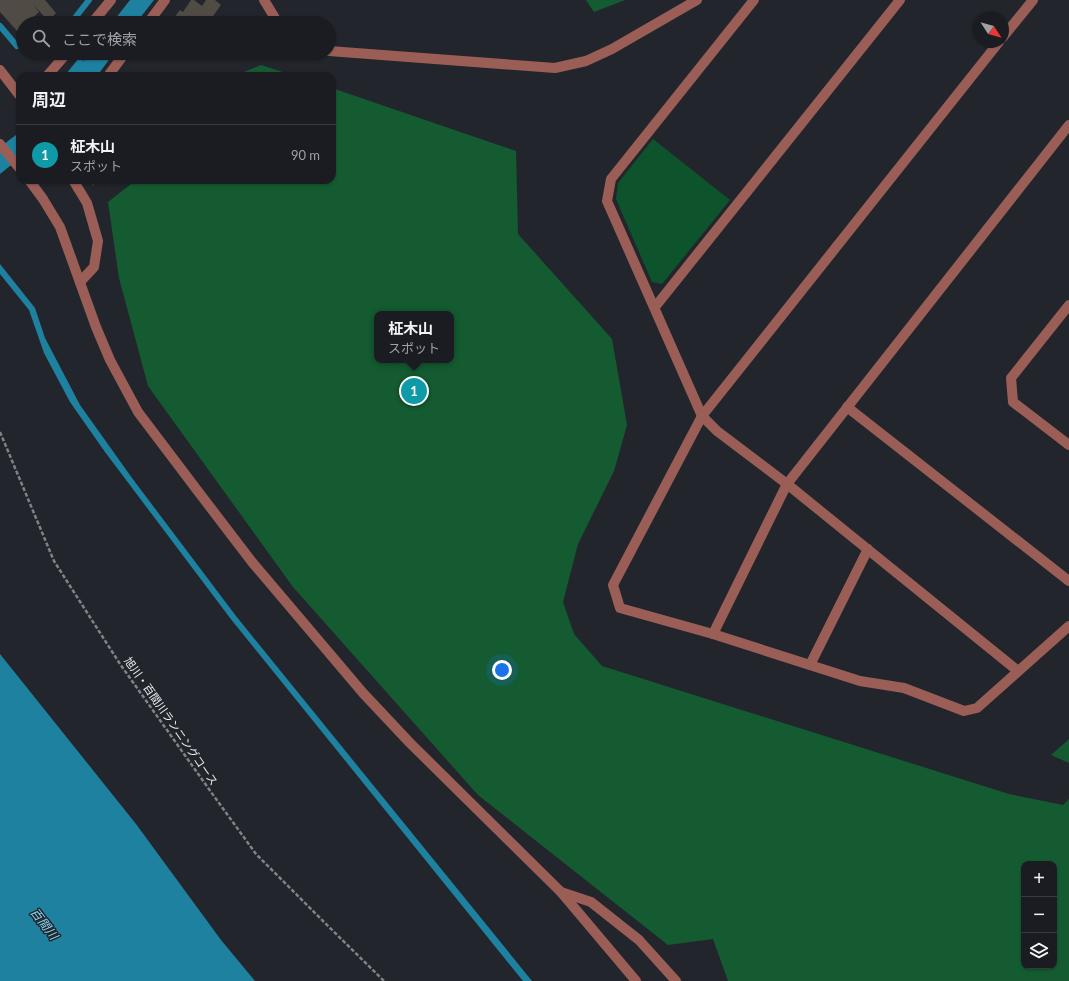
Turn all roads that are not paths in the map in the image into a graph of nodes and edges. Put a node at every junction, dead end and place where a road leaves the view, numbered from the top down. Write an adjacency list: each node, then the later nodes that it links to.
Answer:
1 (111, 0): 8 (street)
2 (165, 0): 9 (street)
3 (264, 0): 10 (street)
4 (697, 0): 13 (street)
5 (754, 0): 26 (street)
6 (900, 0): 26 (street)
7 (1033, 0): 11 (street)
8 (98, 16)
9 (153, 16)
10 (274, 16)
11 (1009, 30)
12 (994, 48): 29 (street)
13 (336, 52)
14 (60, 60): 17 (street)
15 (120, 60): 18 (street)
16 (0, 70): 19 (street)
17 (50, 72)
18 (111, 72)
19 (16, 91)
20 (1069, 125): 28 (street)
21 (0, 144): 22 (street)
22 (16, 162)
23 (32, 184): 25 (street)
24 (75, 184): 25 (street)
25 (80, 282): 38 (street)
26 (655, 308): 29 (street)
27 (1067, 311): 30 (street)
28 (847, 407): 31 (street); 33 (street)
29 (702, 416): 31 (street); 35 (street)
30 (1069, 445)
31 (787, 484): 32 (street); 35 (street)
32 (868, 549): 36 (street); 37 (street)
33 (1069, 581)
34 (1069, 626): 37 (street)
35 (713, 634): 36 (street)
36 (810, 666): 37 (street)
37 (1018, 670)
38 (561, 892): 39 (street); 40 (street)
39 (636, 981)
40 (676, 981)

